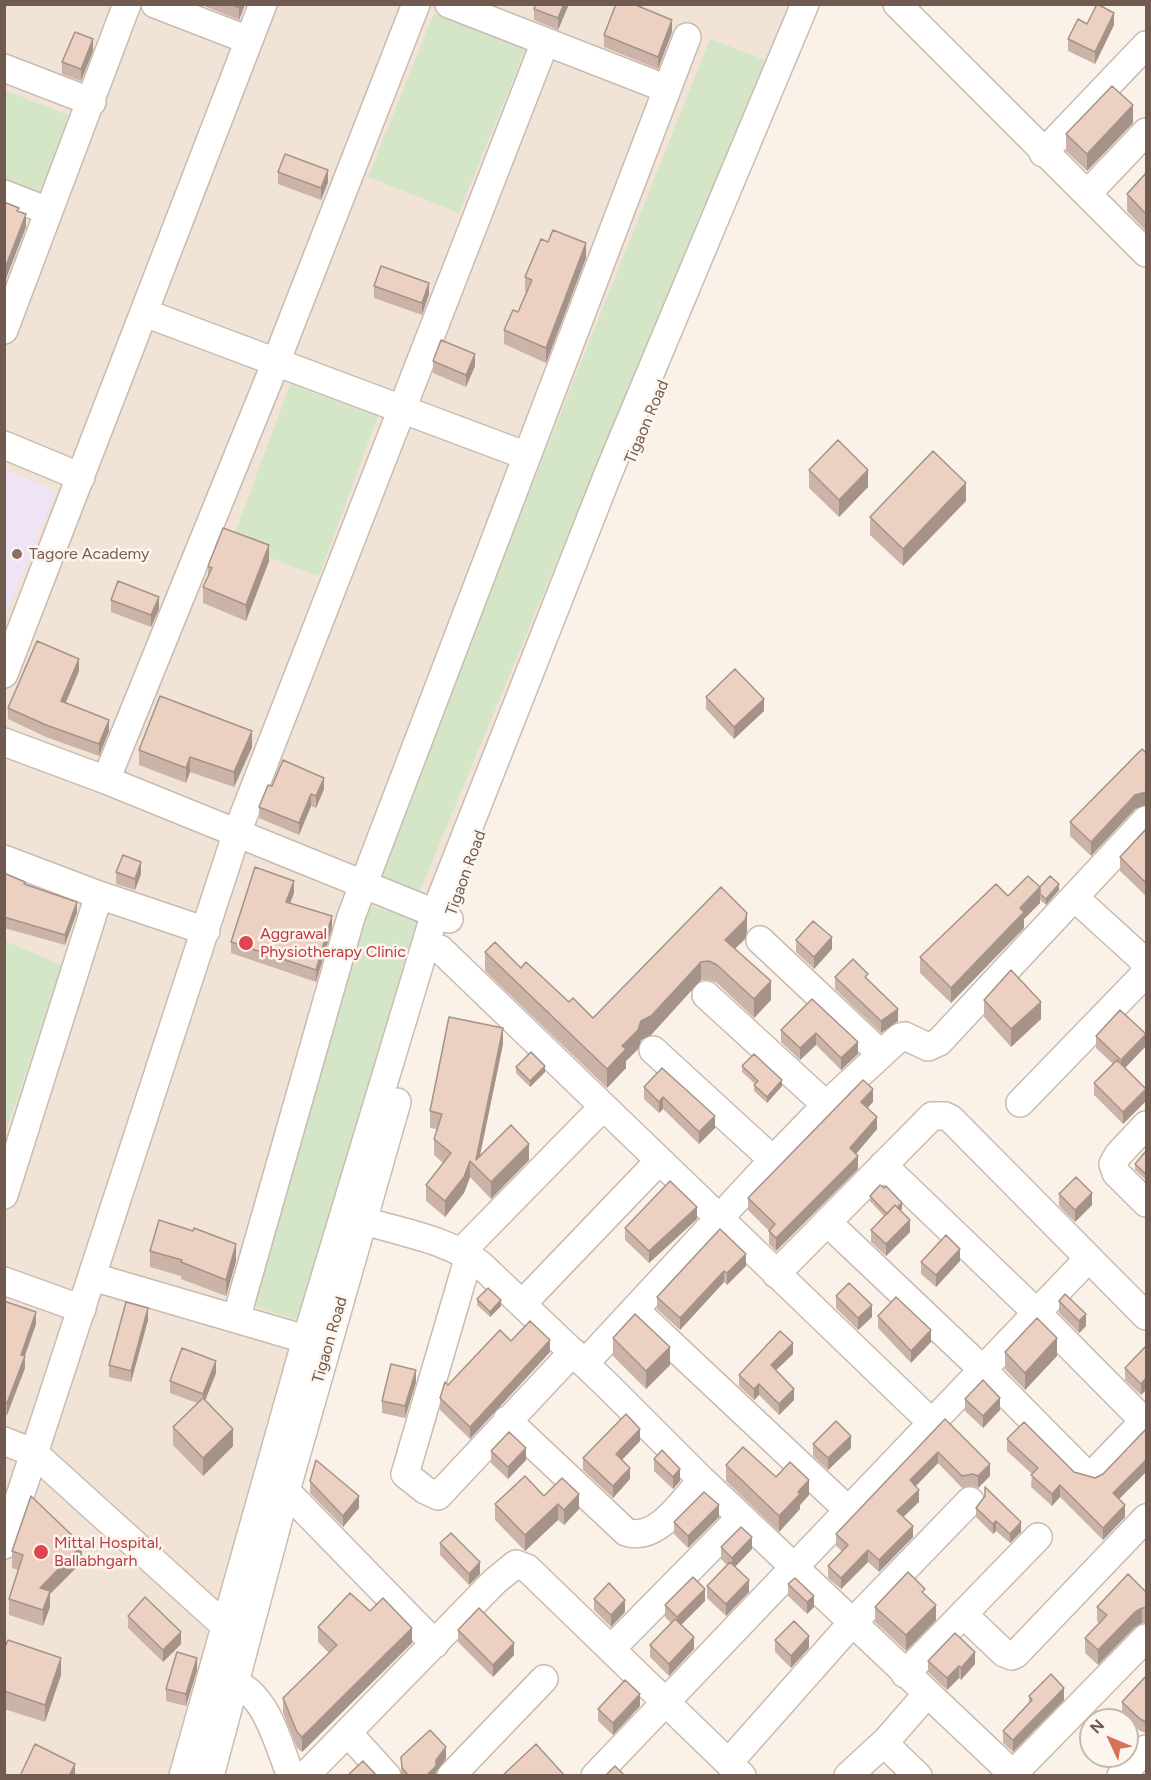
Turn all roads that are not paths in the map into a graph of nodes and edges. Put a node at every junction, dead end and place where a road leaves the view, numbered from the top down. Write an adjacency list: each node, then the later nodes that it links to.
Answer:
1 (127, 4): 15 (street)
2 (155, 4): 10 (street)
3 (263, 4): 10 (street)
4 (416, 4): 24 (street)
5 (449, 4): 11 (street)
6 (805, 4): 38 (street)
7 (821, 4): 38 (street, Tigaon Road)
8 (897, 4): 17 (street)
9 (687, 37): 14 (street)
10 (248, 40): 22 (street)
11 (545, 42): 14 (street); 25 (street)
12 (1146, 45): 17 (street)
13 (4, 68): 15 (street)
14 (667, 89): 27 (street)
15 (92, 102): 20 (street)
16 (1146, 132): 19 (street)
17 (1043, 153): 19 (street)
18 (4, 194): 20 (street)
19 (1087, 194): 21 (street)
20 (48, 211): 23 (street)
21 (1146, 253)
22 (145, 313): 24 (street); 28 (street)
23 (5, 325)
24 (276, 362): 25 (street); 31 (street)
25 (402, 409): 27 (street); 33 (street)
26 (4, 445): 28 (street)
27 (527, 456): 35 (street)
28 (81, 477): 29 (street)
29 (4, 674)
30 (4, 742): 31 (street)
31 (106, 780): 33 (street)
32 (1146, 820): 37 (street)
33 (236, 835): 35 (street); 39 (street)
34 (4, 859): 36 (street)
35 (364, 884): 38 (street); 68 (street)
36 (99, 895): 39 (street); 52 (street)
37 (1074, 897): 44 (street); 45 (street)
38 (442, 916): 41 (street, Tigaon Road); 69 (street)
39 (206, 931): 61 (street)
40 (760, 940): 44 (street)
41 (440, 949): 47 (street); 56 (street, Tigaon Road)
42 (706, 995): 46 (street)
43 (653, 1050): 49 (street)
44 (880, 1053): 46 (street)
45 (1020, 1103)
46 (826, 1105): 49 (street)
47 (602, 1108): 50 (street); 58 (street)
48 (1146, 1125): 54 (street)
49 (772, 1160): 55 (street)
50 (658, 1162): 55 (street); 63 (street)
51 (883, 1165): 57 (street); 59 (street); 66 (street)
52 (9, 1168): 53 (street)
53 (4, 1195)
54 (1146, 1203)
55 (720, 1220): 60 (street); 65 (street)
56 (365, 1221): 58 (street); 69 (street, Tigaon Road)
57 (827, 1222): 60 (street); 71 (street)
58 (465, 1254): 63 (street); 72 (street)
59 (1088, 1259): 66 (street); 67 (street)
60 (776, 1274): 74 (street)
61 (93, 1277): 64 (street); 68 (street)
62 (4, 1281): 64 (street)
63 (522, 1304): 70 (street)
64 (82, 1309): 76 (street)
65 (635, 1310): 70 (street); 80 (street)
66 (1038, 1314): 71 (street); 73 (street)
67 (1146, 1316)
68 (236, 1319): 69 (street)
69 (317, 1343): 78 (street, Tigaon Road)
70 (579, 1358): 72 (street); 77 (street)
71 (983, 1370): 73 (street); 74 (street)
72 (507, 1420): 77 (street)
73 (1145, 1420)
74 (932, 1423): 80 (street)
75 (4, 1441): 76 (street)
76 (34, 1453): 84 (street); 88 (street)
77 (702, 1479): 81 (street)
78 (276, 1484): 88 (street); 90 (street); 94 (street, Tigaon Road)
79 (970, 1501): 87 (street)
80 (848, 1510): 85 (street)
81 (741, 1517): 85 (street); 91 (street)
82 (1146, 1518): 86 (street)
83 (1038, 1537): 86 (street)
84 (4, 1545)
85 (794, 1567): 87 (street); 96 (street)
86 (963, 1614): 92 (street)
87 (852, 1623): 92 (street); 100 (street)
88 (225, 1626): 94 (street)
89 (1146, 1638): 101 (street)
90 (435, 1644): 91 (street); 97 (street)
91 (611, 1649): 96 (street)
92 (905, 1674): 95 (street)
93 (544, 1680): 108 (street)
94 (221, 1690): 102 (street); 103 (street, Tigaon Road); 104 (street); 105 (street)
95 (927, 1695): 98 (street); 101 (street)
96 (665, 1703): 100 (street); 109 (street)
97 (348, 1733): 106 (street); 107 (street)
98 (886, 1741): 110 (street); 111 (street)
99 (1146, 1749): 112 (street)
100 (736, 1769)
101 (1014, 1775)
102 (183, 1776)
103 (210, 1776)
104 (275, 1776)
105 (291, 1776)
106 (305, 1776)
107 (387, 1776)
108 (451, 1776)
109 (596, 1776)
110 (848, 1776)
111 (918, 1776)
112 (1121, 1776)

